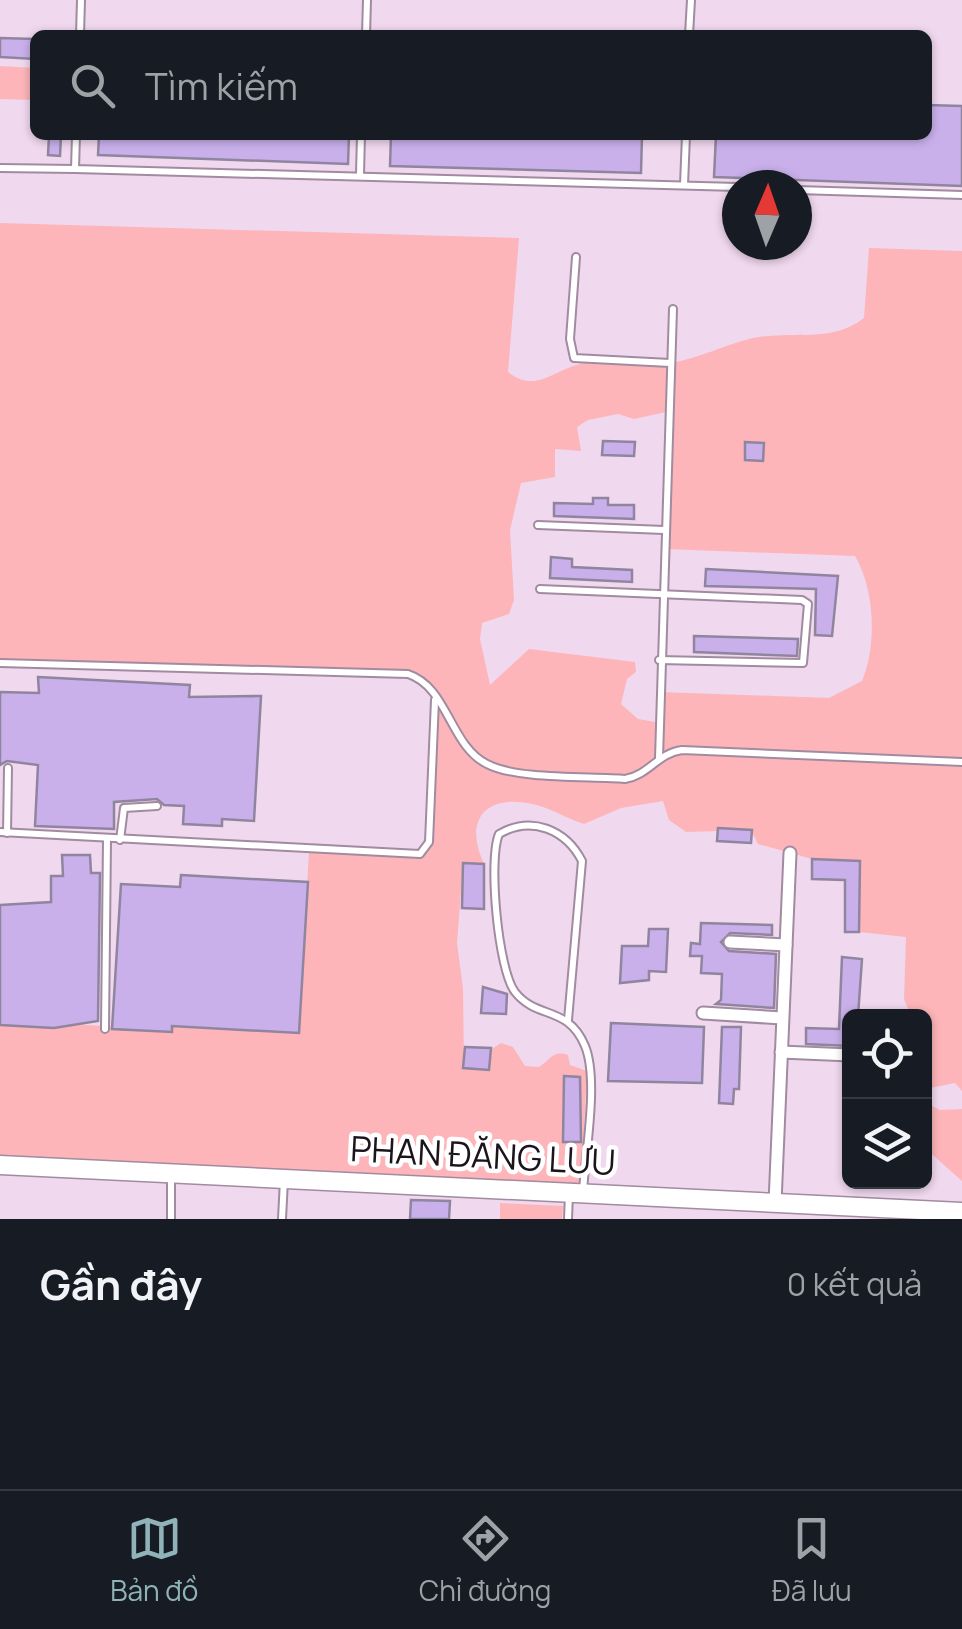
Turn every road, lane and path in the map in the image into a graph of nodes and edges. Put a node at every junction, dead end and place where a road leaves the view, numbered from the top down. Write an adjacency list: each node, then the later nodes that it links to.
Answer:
1 (82, 0): 4 (lane)
2 (367, 0): 5 (lane)
3 (691, 0): 6 (lane)
4 (80, 30)
5 (366, 30)
6 (689, 30)
7 (76, 140): 11 (lane)
8 (361, 140): 12 (lane)
9 (686, 140): 13 (lane)
10 (0, 168): 11 (lane)
11 (75, 169): 12 (lane)
12 (360, 174): 13 (lane)
13 (684, 185): 14 (lane)
14 (722, 187)
15 (812, 190): 16 (lane)
16 (962, 195)
17 (576, 257): 19 (lane)
18 (673, 309): 19 (lane)
19 (670, 363): 21 (lane)
20 (538, 525): 21 (lane)
21 (664, 530): 23 (lane)
22 (540, 589): 23 (lane)
23 (662, 593): 24 (lane); 24 (lane)
24 (659, 660): 27 (lane)
25 (0, 662): 26 (lane)
26 (435, 697): 27 (lane); 33 (lane)
27 (659, 759): 28 (lane)
28 (962, 762)
29 (8, 768): 31 (lane)
30 (157, 806): 33 (lane)
31 (3, 833): 32 (lane)
32 (107, 840): 33 (lane); 40 (lane)
33 (120, 840)
34 (790, 852): 36 (street)
35 (730, 942): 36 (street)
36 (786, 945): 38 (street)
37 (703, 1013): 38 (street)
38 (782, 1018): 41 (street)
39 (568, 1020): 39 (lane); 46 (lane)
40 (105, 1029)
41 (781, 1052): 42 (street); 47 (street)
42 (842, 1055)
43 (0, 1166): 44 (street, PHAN ĐĂNG LƯU)
44 (172, 1174): 45 (street, PHAN ĐĂNG LƯU); 49 (lane)
45 (284, 1179): 46 (street, PHAN ĐĂNG LƯU); 50 (lane)
46 (576, 1193): 47 (street, PHAN ĐĂNG LƯU); 51 (lane)
47 (775, 1203): 48 (street, PHAN ĐĂNG LƯU)
48 (962, 1212)
49 (171, 1219)
50 (282, 1219)
51 (568, 1219)

